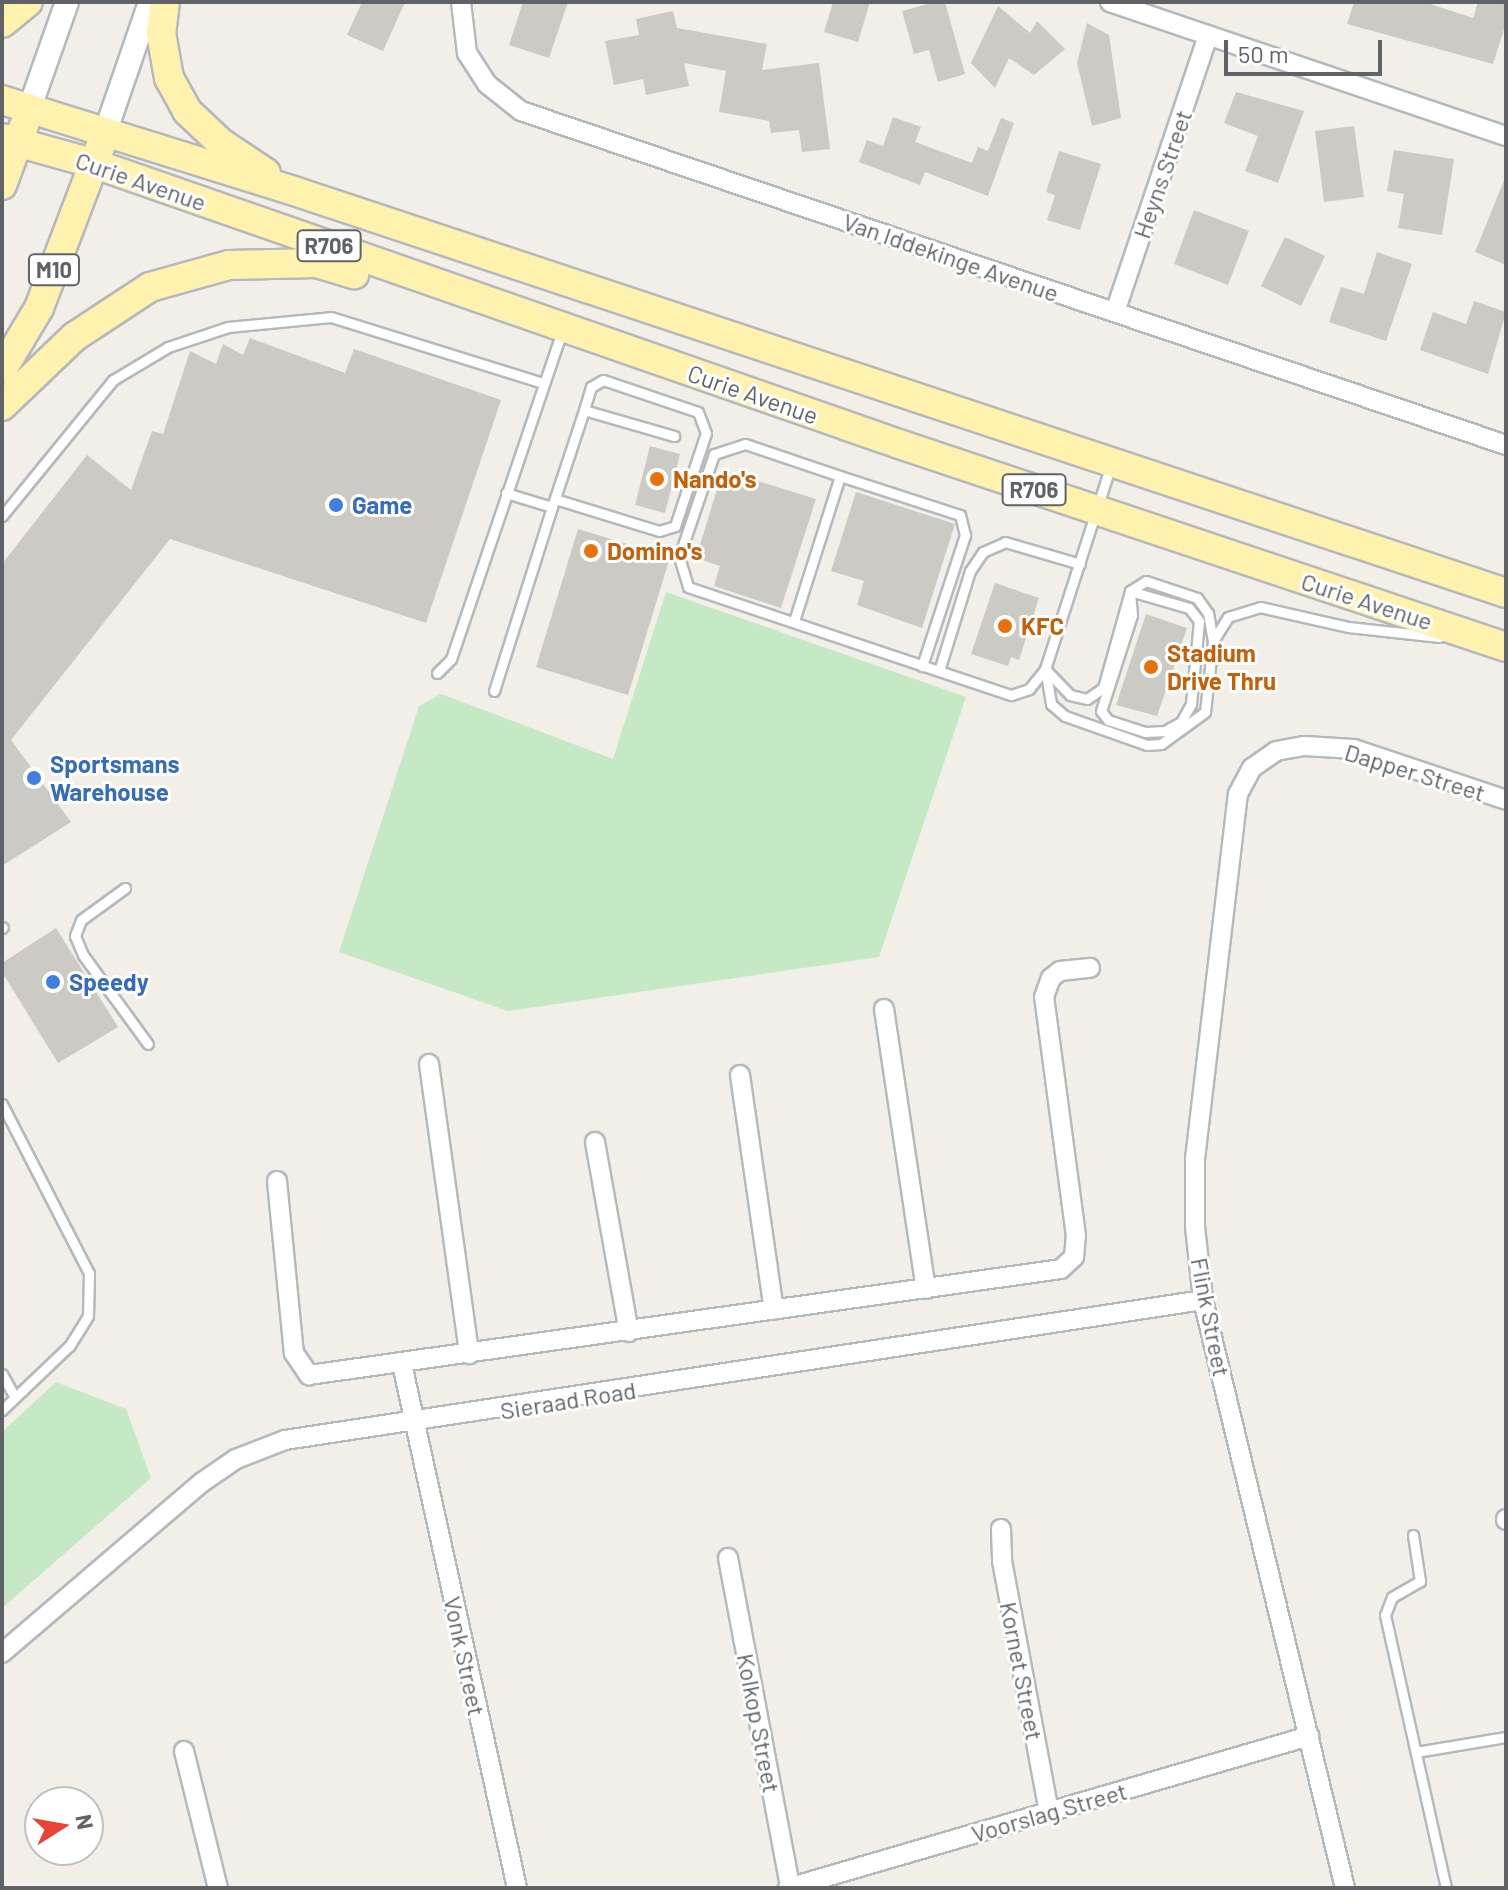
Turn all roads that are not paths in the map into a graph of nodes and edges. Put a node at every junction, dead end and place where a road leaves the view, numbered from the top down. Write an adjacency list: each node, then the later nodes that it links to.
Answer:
1 (28, 2): 7 (main road)
2 (67, 2): 10 (street)
3 (150, 2): 11 (street)
4 (165, 2): 16 (main road)
5 (461, 2): 17 (street, Van Iddekinge Avenue)
6 (1110, 2): 8 (street)
7 (2, 23)
8 (1208, 35): 12 (street); 17 (street, Heyns Street)
9 (2, 100): 10 (main road, Curie Avenue / R706)
10 (29, 110): 11 (main road, Curie Avenue / R706); 13 (main road)
11 (105, 133): 14 (main road, M10); 16 (main road, Curie Avenue / R706)
12 (1506, 136)
13 (10, 141): 14 (main road, Curie Avenue / R706); 15 (main road)
14 (95, 164): 18 (main road, Curie Avenue / R706); 19 (main road, M10)
15 (2, 185)
16 (291, 190): 25 (main road, Curie Avenue / R706)
17 (1115, 312): 24 (street, Van Iddekinge Avenue)
18 (563, 329): 20 (lane); 21 (main road); 29 (main road, Curie Avenue / R706)
19 (2, 370)
20 (543, 383): 27 (lane); 30 (lane)
21 (2, 406)
22 (584, 410): 23 (lane); 28 (lane); 28 (lane)
23 (674, 436)
24 (1506, 445)
25 (1112, 462): 29 (lane); 33 (main road, Curie Avenue / R706)
26 (840, 476): 34 (lane); 34 (lane); 37 (lane)
27 (506, 493): 28 (lane); 40 (lane)
28 (554, 503): 42 (lane)
29 (1096, 511): 31 (lane); 36 (main road, Curie Avenue / R706)
30 (2, 516)
31 (1080, 564): 38 (lane); 39 (lane)
32 (1130, 591): 32 (lane); 35 (lane); 41 (lane)
33 (1506, 593)
34 (794, 621): 37 (lane)
35 (1213, 641): 36 (lane); 43 (lane)
36 (1502, 645)
37 (922, 666): 39 (lane)
38 (1045, 669): 39 (lane); 41 (lane); 43 (lane)
39 (939, 671)
40 (437, 673)
41 (1103, 688): 43 (lane)
42 (494, 691)
43 (1102, 729)
44 (1276, 751): 45 (street, Dapper Street); 56 (street, Flink Street)
45 (1506, 800)
46 (125, 888): 49 (lane)
47 (1090, 968): 55 (street)
48 (884, 1009): 55 (street)
49 (148, 1044)
50 (429, 1064): 59 (street)
51 (740, 1075): 57 (street)
52 (2, 1104): 62 (lane)
53 (595, 1142): 58 (street)
54 (277, 1181): 60 (street)
55 (926, 1289): 57 (street)
56 (1203, 1300): 64 (street, Sieraad Road); 69 (street, Flink Street)
57 (774, 1310): 58 (street)
58 (629, 1332): 59 (street)
59 (469, 1354): 60 (street)
60 (402, 1364): 64 (street, Vonk Street)
61 (2, 1374): 62 (lane)
62 (15, 1397): 63 (lane)
63 (2, 1410)
64 (414, 1424): 68 (street, Sieraad Road); 75 (street, Vonk Street)
65 (1001, 1529): 73 (street, Kornet Street)
66 (1413, 1535): 72 (lane)
67 (728, 1558): 76 (street, Kolkop Street)
68 (2, 1653)
69 (1309, 1736): 73 (street, Voorslag Street); 77 (street, Flink Street)
70 (1506, 1737): 72 (lane)
71 (184, 1751): 74 (street)
72 (1416, 1752): 78 (lane)
73 (1049, 1812): 76 (street, Voorslag Street)
74 (218, 1888)
75 (517, 1888)
76 (789, 1888)
77 (1345, 1888)
78 (1446, 1888)

